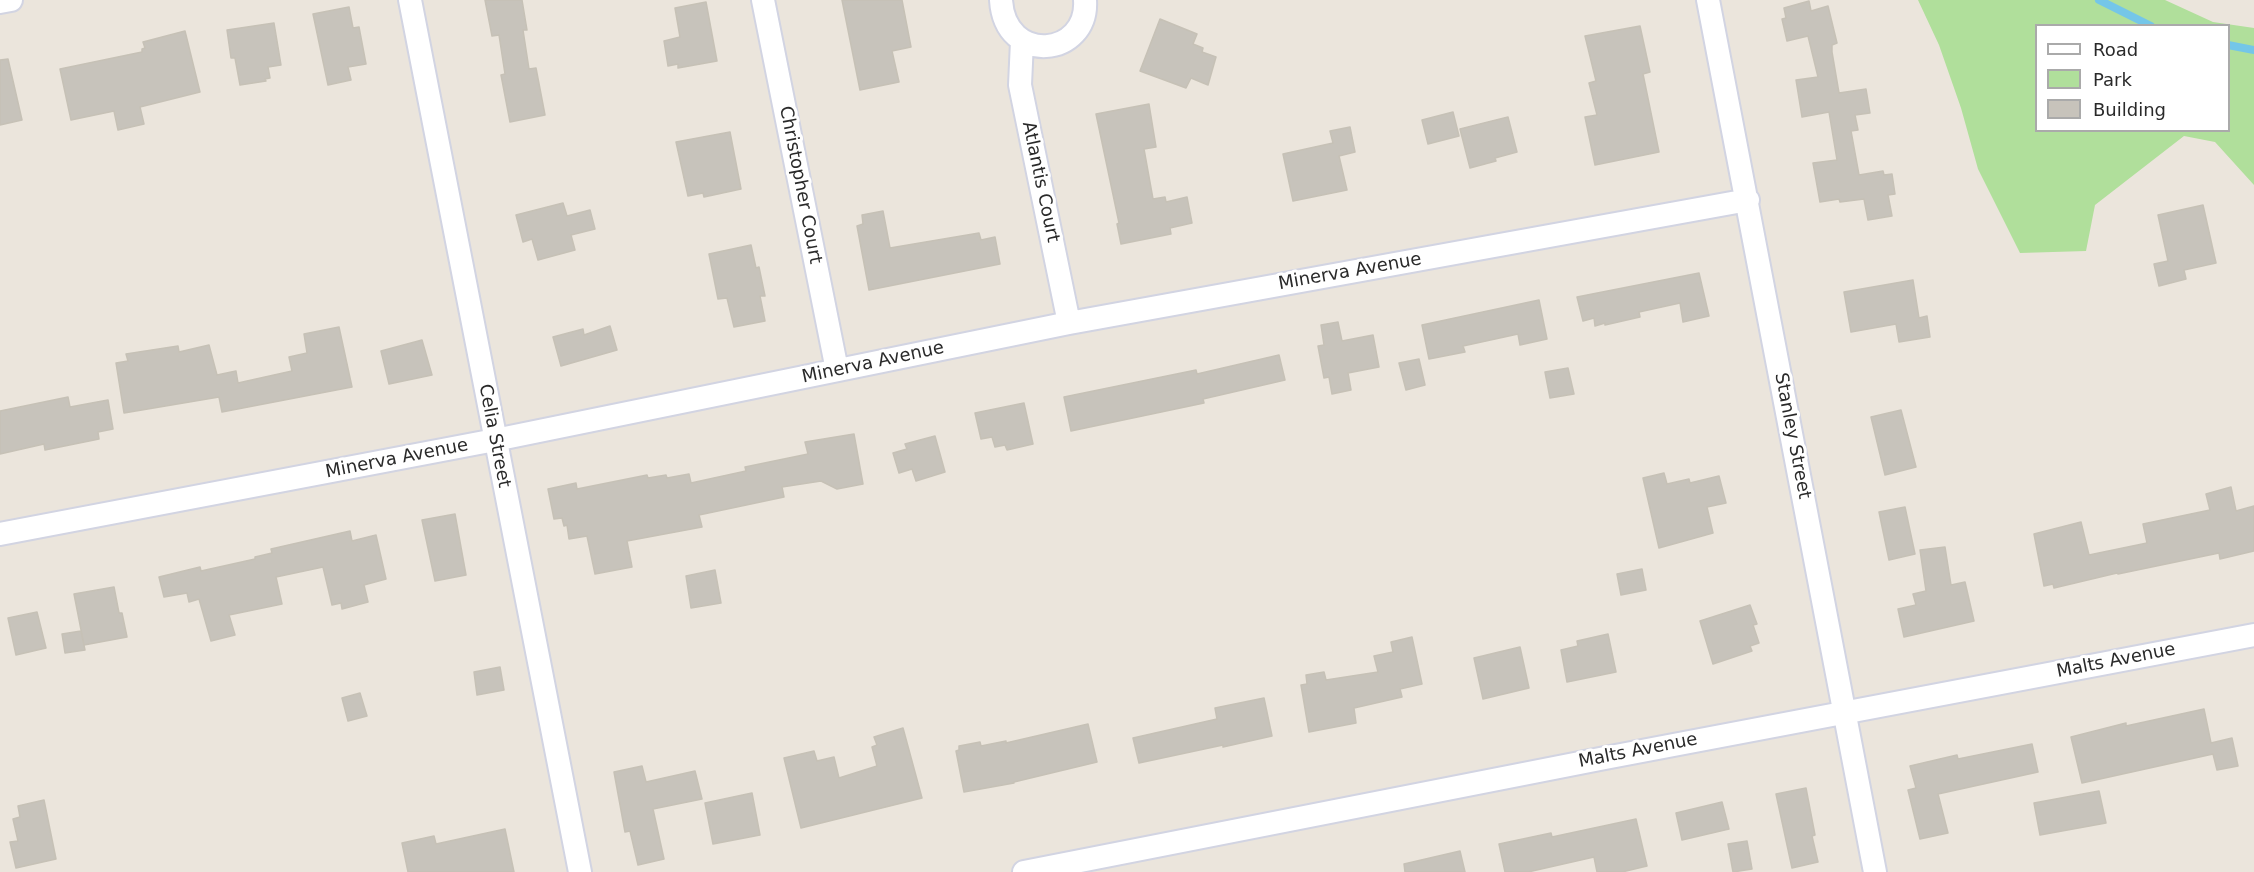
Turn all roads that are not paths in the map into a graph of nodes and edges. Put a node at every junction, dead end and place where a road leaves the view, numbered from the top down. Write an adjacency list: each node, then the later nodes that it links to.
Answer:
1 (11, 0): 7 (street)
2 (410, 0): 12 (street, Celia Street)
3 (763, 0): 11 (street, Christopher Court)
4 (1000, 0): 8 (street)
5 (1085, 0): 8 (street)
6 (1708, 0): 9 (street, Stanley Street)
7 (0, 2)
8 (1022, 41): 10 (street, Atlantis Court)
9 (1748, 200): 10 (street, Minerva Avenue); 15 (street, Stanley Street)
10 (1069, 322): 11 (street, Minerva Avenue)
11 (837, 370): 12 (street, Minerva Avenue)
12 (495, 440): 13 (street, Minerva Avenue); 16 (street, Celia Street)
13 (0, 534)
14 (2254, 635): 15 (street, Malts Avenue)
15 (1844, 712): 17 (street, Malts Avenue); 18 (street, Stanley Street)
16 (580, 872)
17 (1024, 872)
18 (1875, 872)

